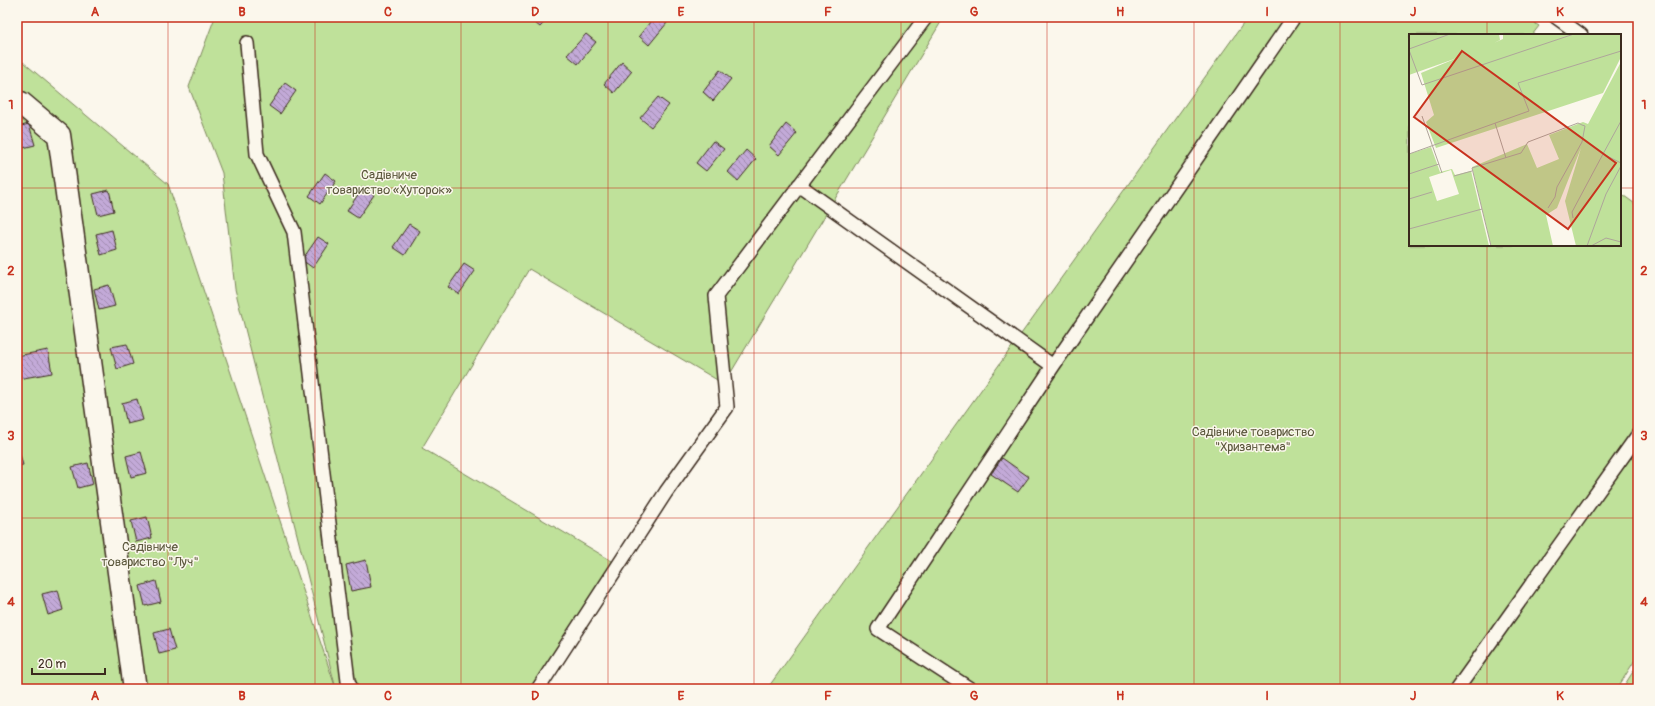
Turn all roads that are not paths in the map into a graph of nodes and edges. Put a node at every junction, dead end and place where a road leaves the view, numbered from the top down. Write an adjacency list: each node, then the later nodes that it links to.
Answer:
1 (926, 17): 7 (lane)
2 (1294, 17): 8 (lane)
3 (1556, 17): 4 (lane)
4 (1580, 34)
5 (246, 43): 11 (lane)
6 (21, 103): 10 (street)
7 (799, 185): 8 (lane); 12 (lane)
8 (1053, 366): 13 (lane)
9 (1638, 435): 14 (lane)
10 (134, 689)
11 (351, 689)
12 (538, 689)
13 (970, 689)
14 (1457, 689)

